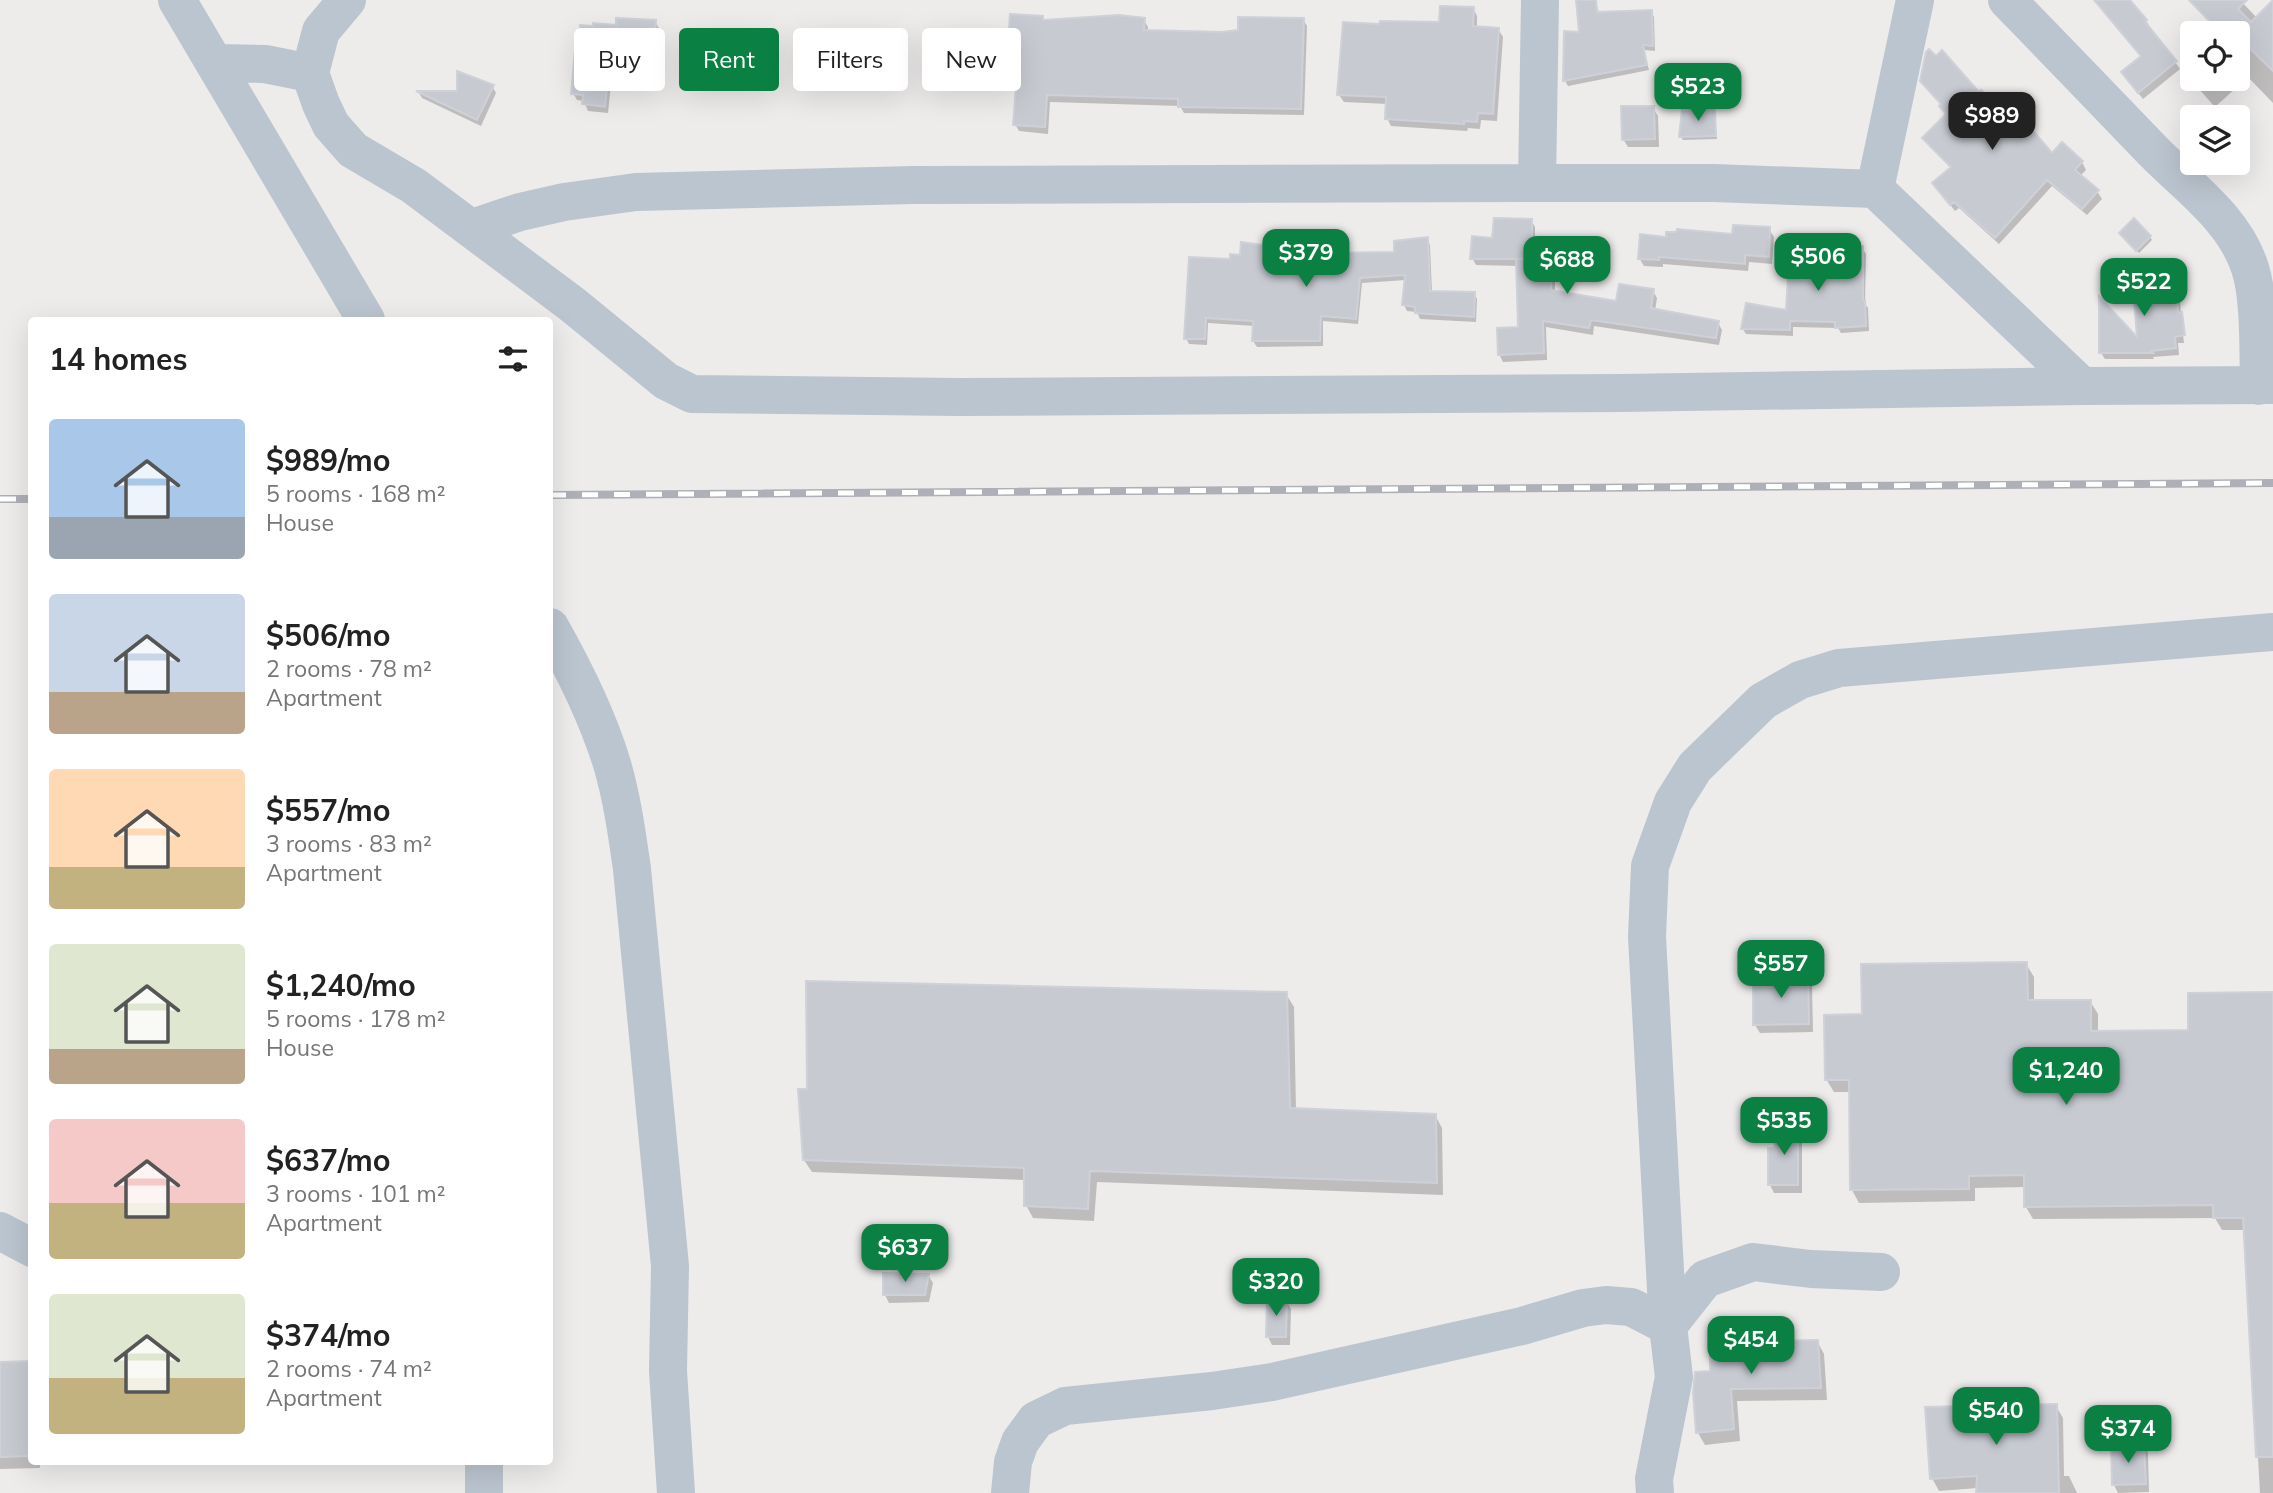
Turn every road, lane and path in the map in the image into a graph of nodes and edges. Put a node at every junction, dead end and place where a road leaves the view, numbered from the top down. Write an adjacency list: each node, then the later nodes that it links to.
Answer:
1 (177, 0): 6 (street)
2 (347, 0): 7 (street)
3 (1540, 0): 8 (street)
4 (1915, 0): 9 (street)
5 (2007, 0): 13 (street)
6 (214, 63): 7 (street); 11 (street)
7 (310, 72): 10 (street)
8 (1537, 183): 9 (street); 10 (street)
9 (1875, 189): 12 (street)
10 (472, 228): 12 (street)
11 (364, 317)
12 (2082, 386): 13 (street)
13 (2266, 386)
14 (553, 632): 22 (street)
15 (2273, 632): 19 (street)
16 (0, 1231): 17 (street)
17 (28, 1246)
18 (1881, 1272): 19 (street)
19 (1668, 1326): 23 (street); 24 (street)
20 (484, 1465): 21 (street)
21 (484, 1493)
22 (676, 1493)
23 (1010, 1493)
24 (1655, 1493)

